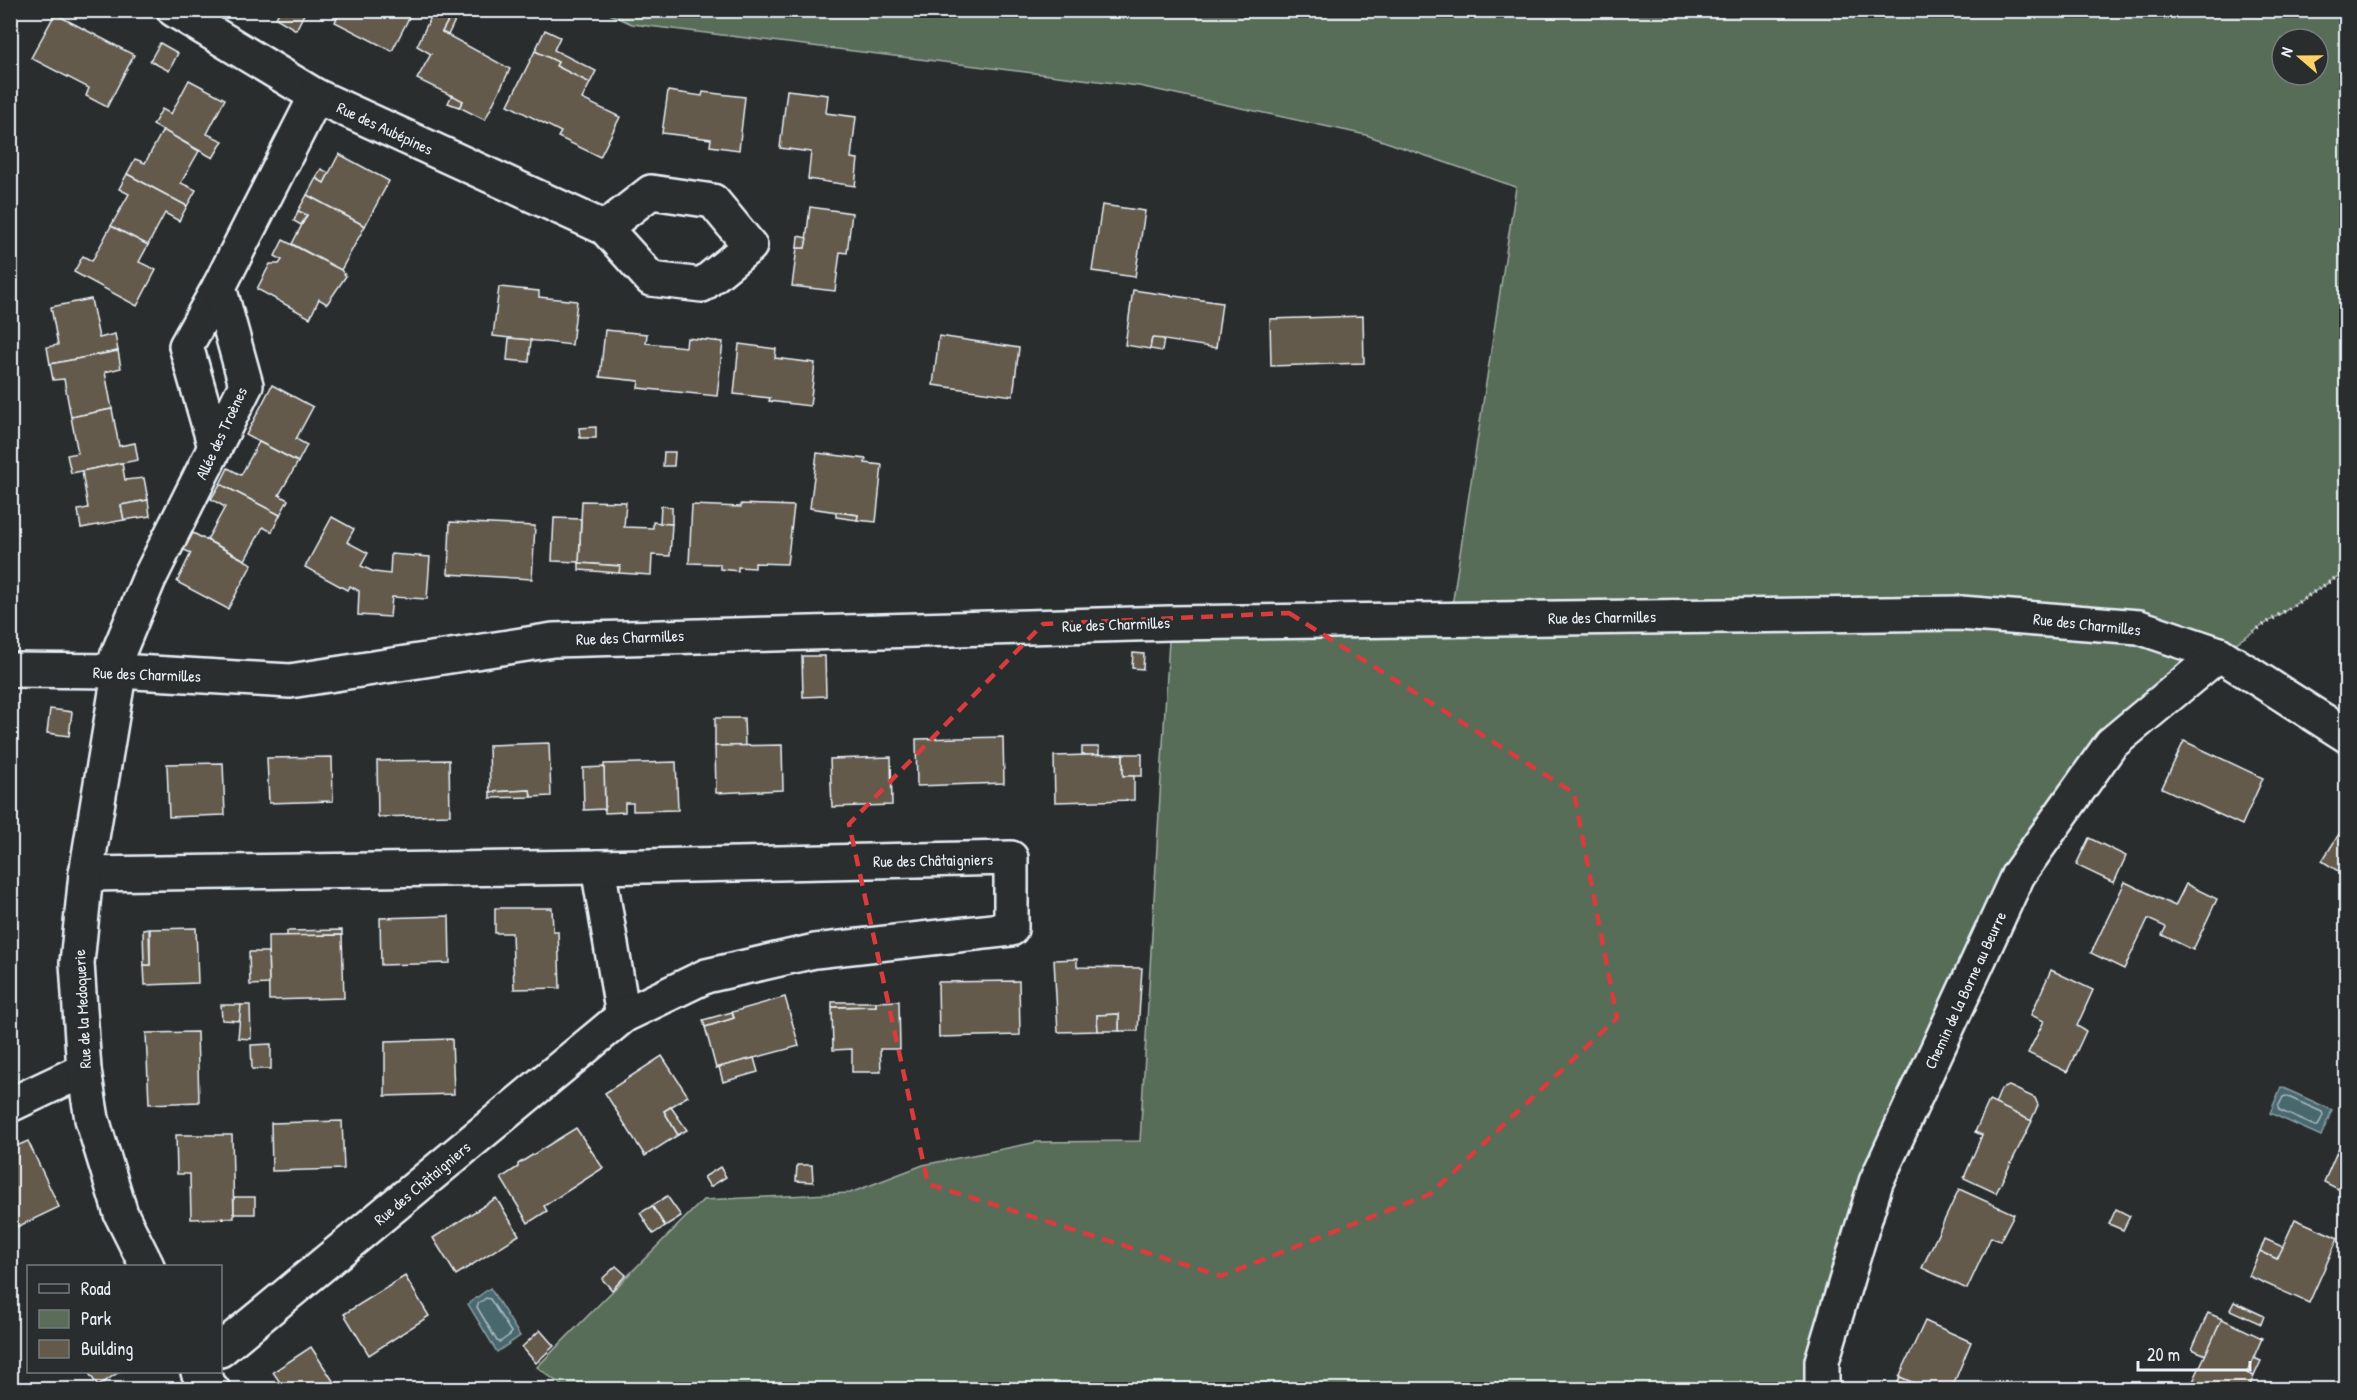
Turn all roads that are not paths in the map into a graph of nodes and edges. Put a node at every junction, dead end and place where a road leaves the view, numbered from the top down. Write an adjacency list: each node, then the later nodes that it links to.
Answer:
1 (174, 10): 2 (street, Rue des Aubépines)
2 (316, 96): 3 (street, Rue des Aubépines); 4 (street)
3 (605, 228)
4 (219, 287): 5 (street, Allée des Troènes); 5 (street)
5 (215, 447): 8 (street, Allée des Troènes)
6 (2219, 654): 8 (street, Rue des Charmilles); 9 (street, Rue des Charmilles); 19 (street, Chemin de la Borne au Beurre)
7 (10, 670): 8 (street, Rue des Charmilles)
8 (118, 671): 11 (street, Rue de la Medoquerie)
9 (2346, 735)
10 (598, 867): 11 (street, Rue des Châtaigniers); 12 (street); 12 (street, Rue des Châtaigniers)
11 (86, 874): 13 (street, Rue de la Medoquerie)
12 (623, 1016): 16 (street, Rue des Châtaigniers)
13 (84, 1070): 14 (street); 15 (street, Rue de la Medoquerie)
14 (10, 1105)
15 (146, 1265)
16 (222, 1348)
17 (200, 1373): 18 (street)
18 (213, 1389)
19 (1822, 1389)

